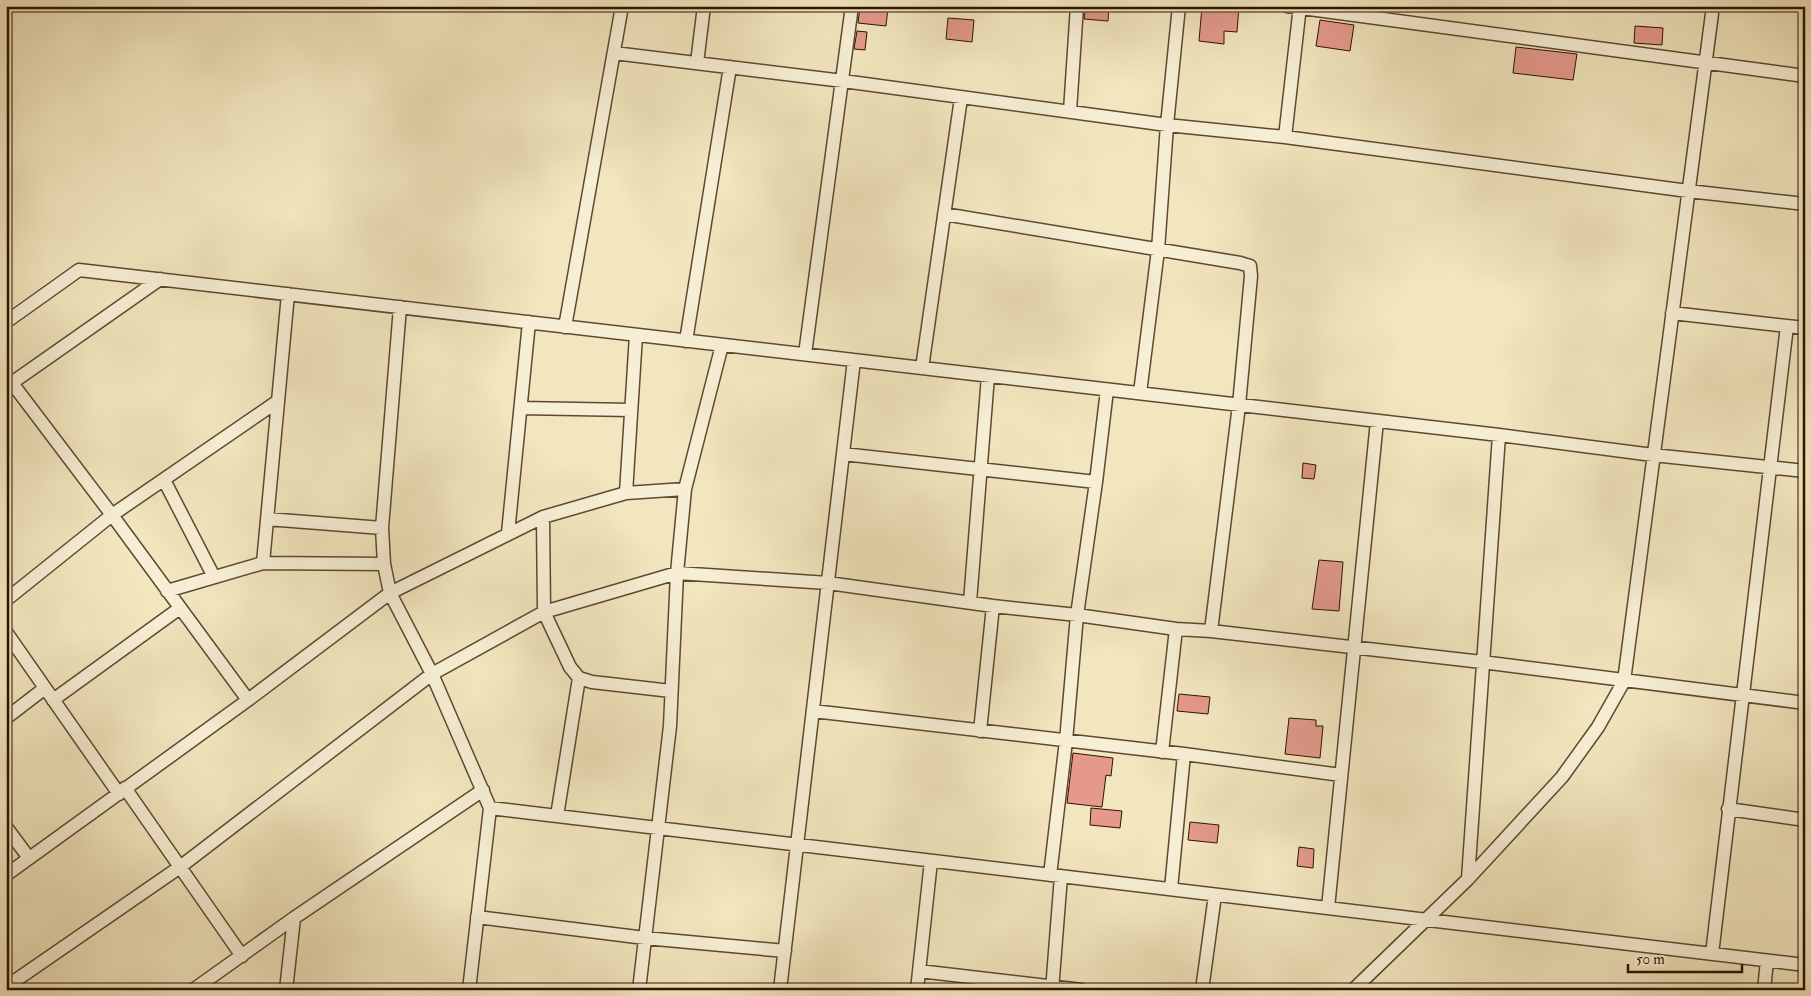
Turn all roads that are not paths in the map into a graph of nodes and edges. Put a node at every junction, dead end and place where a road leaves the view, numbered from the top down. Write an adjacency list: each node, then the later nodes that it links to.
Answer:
1 (622, 6): 8 (street)
2 (704, 6): 9 (street)
3 (852, 6): 13 (street)
4 (1077, 6): 15 (street)
5 (1179, 6): 16 (street)
6 (1713, 6): 10 (street)
7 (1296, 7): 10 (street); 17 (street)
8 (614, 53): 9 (street); 29 (street)
9 (697, 63): 11 (street)
10 (1705, 63): 12 (street); 18 (street)
11 (730, 67): 13 (street); 32 (street)
12 (1805, 76)
13 (843, 80): 14 (street); 34 (street)
14 (962, 98): 15 (street); 20 (street)
15 (1070, 111): 16 (street)
16 (1167, 125): 17 (street); 21 (street)
17 (1285, 137): 18 (street)
18 (1688, 191): 19 (street); 25 (street)
19 (1805, 204)
20 (944, 214): 21 (street); 36 (street)
21 (1158, 250): 40 (street); 42 (street)
22 (160, 279): 23 (street); 26 (street); 38 (street)
23 (288, 294): 24 (street); 41 (street)
24 (400, 307): 27 (street); 59 (street)
25 (1672, 313): 28 (street); 48 (street)
26 (6, 322)
27 (529, 322): 29 (street); 43 (street)
28 (1787, 326): 30 (street); 49 (street)
29 (565, 327): 31 (street)
30 (1805, 328)
31 (636, 335): 32 (street); 44 (street)
32 (686, 341): 33 (street)
33 (722, 345): 34 (street); 54 (street)
34 (804, 354): 35 (street)
35 (854, 360): 36 (street); 47 (street)
36 (922, 368): 37 (street)
37 (988, 376): 39 (street); 50 (street)
38 (9, 385): 56 (street)
39 (1107, 390): 40 (street); 53 (street)
40 (1140, 393): 42 (street)
41 (278, 401): 52 (street); 58 (street)
42 (1240, 405): 45 (street); 75 (street)
43 (521, 408): 44 (street); 60 (street)
44 (631, 410): 55 (street)
45 (1377, 421): 46 (street); 77 (street)
46 (1499, 435): 48 (street); 78 (street)
47 (843, 454): 50 (street); 65 (street)
48 (1654, 455): 49 (street); 81 (street)
49 (1769, 467): 51 (street); 84 (street)
50 (981, 468): 53 (street); 69 (street)
51 (1805, 471)
52 (164, 480): 56 (street); 64 (street)
53 (1096, 482): 73 (street)
54 (685, 489): 55 (street); 63 (street)
55 (626, 493): 57 (street)
56 (112, 515): 66 (street); 68 (street)
57 (543, 516): 60 (street); 72 (street)
58 (267, 519): 59 (street); 61 (street)
59 (382, 528): 62 (street)
60 (508, 532): 67 (street)
61 (263, 563): 62 (street); 64 (street)
62 (384, 564): 67 (street)
63 (677, 572): 65 (street); 72 (street); 83 (street)
64 (214, 577): 66 (street)
65 (828, 583): 69 (street); 88 (street)
66 (167, 591): 71 (street)
67 (390, 593): 79 (street); 86 (street)
68 (6, 600)
69 (970, 602): 70 (street)
70 (993, 606): 73 (street); 90 (street)
71 (180, 608): 85 (street); 86 (street)
72 (544, 612): 79 (street); 80 (street)
73 (1077, 615): 74 (street); 91 (street)
74 (1176, 628): 75 (street); 92 (street)
75 (1211, 631): 77 (street)
76 (6, 632): 82 (street)
77 (1354, 648): 78 (street); 94 (street)
78 (1482, 662): 81 (street); 109 (street)
79 (432, 674): 95 (street); 106 (street)
80 (579, 678): 83 (street); 99 (street)
81 (1624, 681): 84 (street); 109 (street)
82 (45, 688): 85 (street); 89 (street)
83 (671, 692): 102 (street)
84 (1742, 695): 87 (street); 98 (street)
85 (53, 700): 96 (street)
86 (248, 700): 96 (street)
87 (1805, 703)
88 (813, 711): 90 (street); 103 (street)
89 (6, 718)
90 (980, 731): 91 (street)
91 (1066, 740): 92 (street); 108 (street)
92 (1162, 752): 93 (street)
93 (1184, 754): 94 (street); 110 (street)
94 (1341, 775): 112 (street)
95 (483, 790): 97 (street); 114 (street)
96 (122, 791): 104 (street); 106 (street)
97 (490, 808): 99 (street); 113 (street)
98 (1728, 809): 100 (street); 118 (street)
99 (557, 816): 102 (street)
100 (1805, 820)
101 (6, 828): 104 (street)
102 (658, 828): 103 (street); 116 (street)
103 (797, 844): 105 (street); 117 (street)
104 (29, 858): 107 (street)
105 (932, 860): 108 (street); 122 (street)
106 (180, 867): 119 (street); 123 (street)
107 (6, 874)
108 (1056, 875): 110 (street); 124 (street)
109 (1468, 879): 115 (street)
110 (1171, 889): 111 (street)
111 (1216, 895): 112 (street); 132 (street)
112 (1328, 908): 115 (street)
113 (477, 917): 116 (street); 127 (street)
114 (294, 918): 119 (street); 126 (street)
115 (1427, 920): 118 (street); 133 (street)
116 (645, 938): 117 (street); 128 (street)
117 (785, 950): 129 (street)
118 (1712, 954): 120 (street)
119 (242, 956): 125 (street)
120 (1767, 961): 121 (street); 134 (street)
121 (1805, 965)
122 (919, 971): 124 (street); 130 (street)
123 (7, 988)
124 (1053, 988): 131 (street)
125 (193, 990)
126 (286, 990)
127 (469, 990)
128 (639, 990)
129 (780, 990)
130 (916, 990)
131 (1082, 990)
132 (1202, 990)
133 (1353, 990)
134 (1764, 990)

